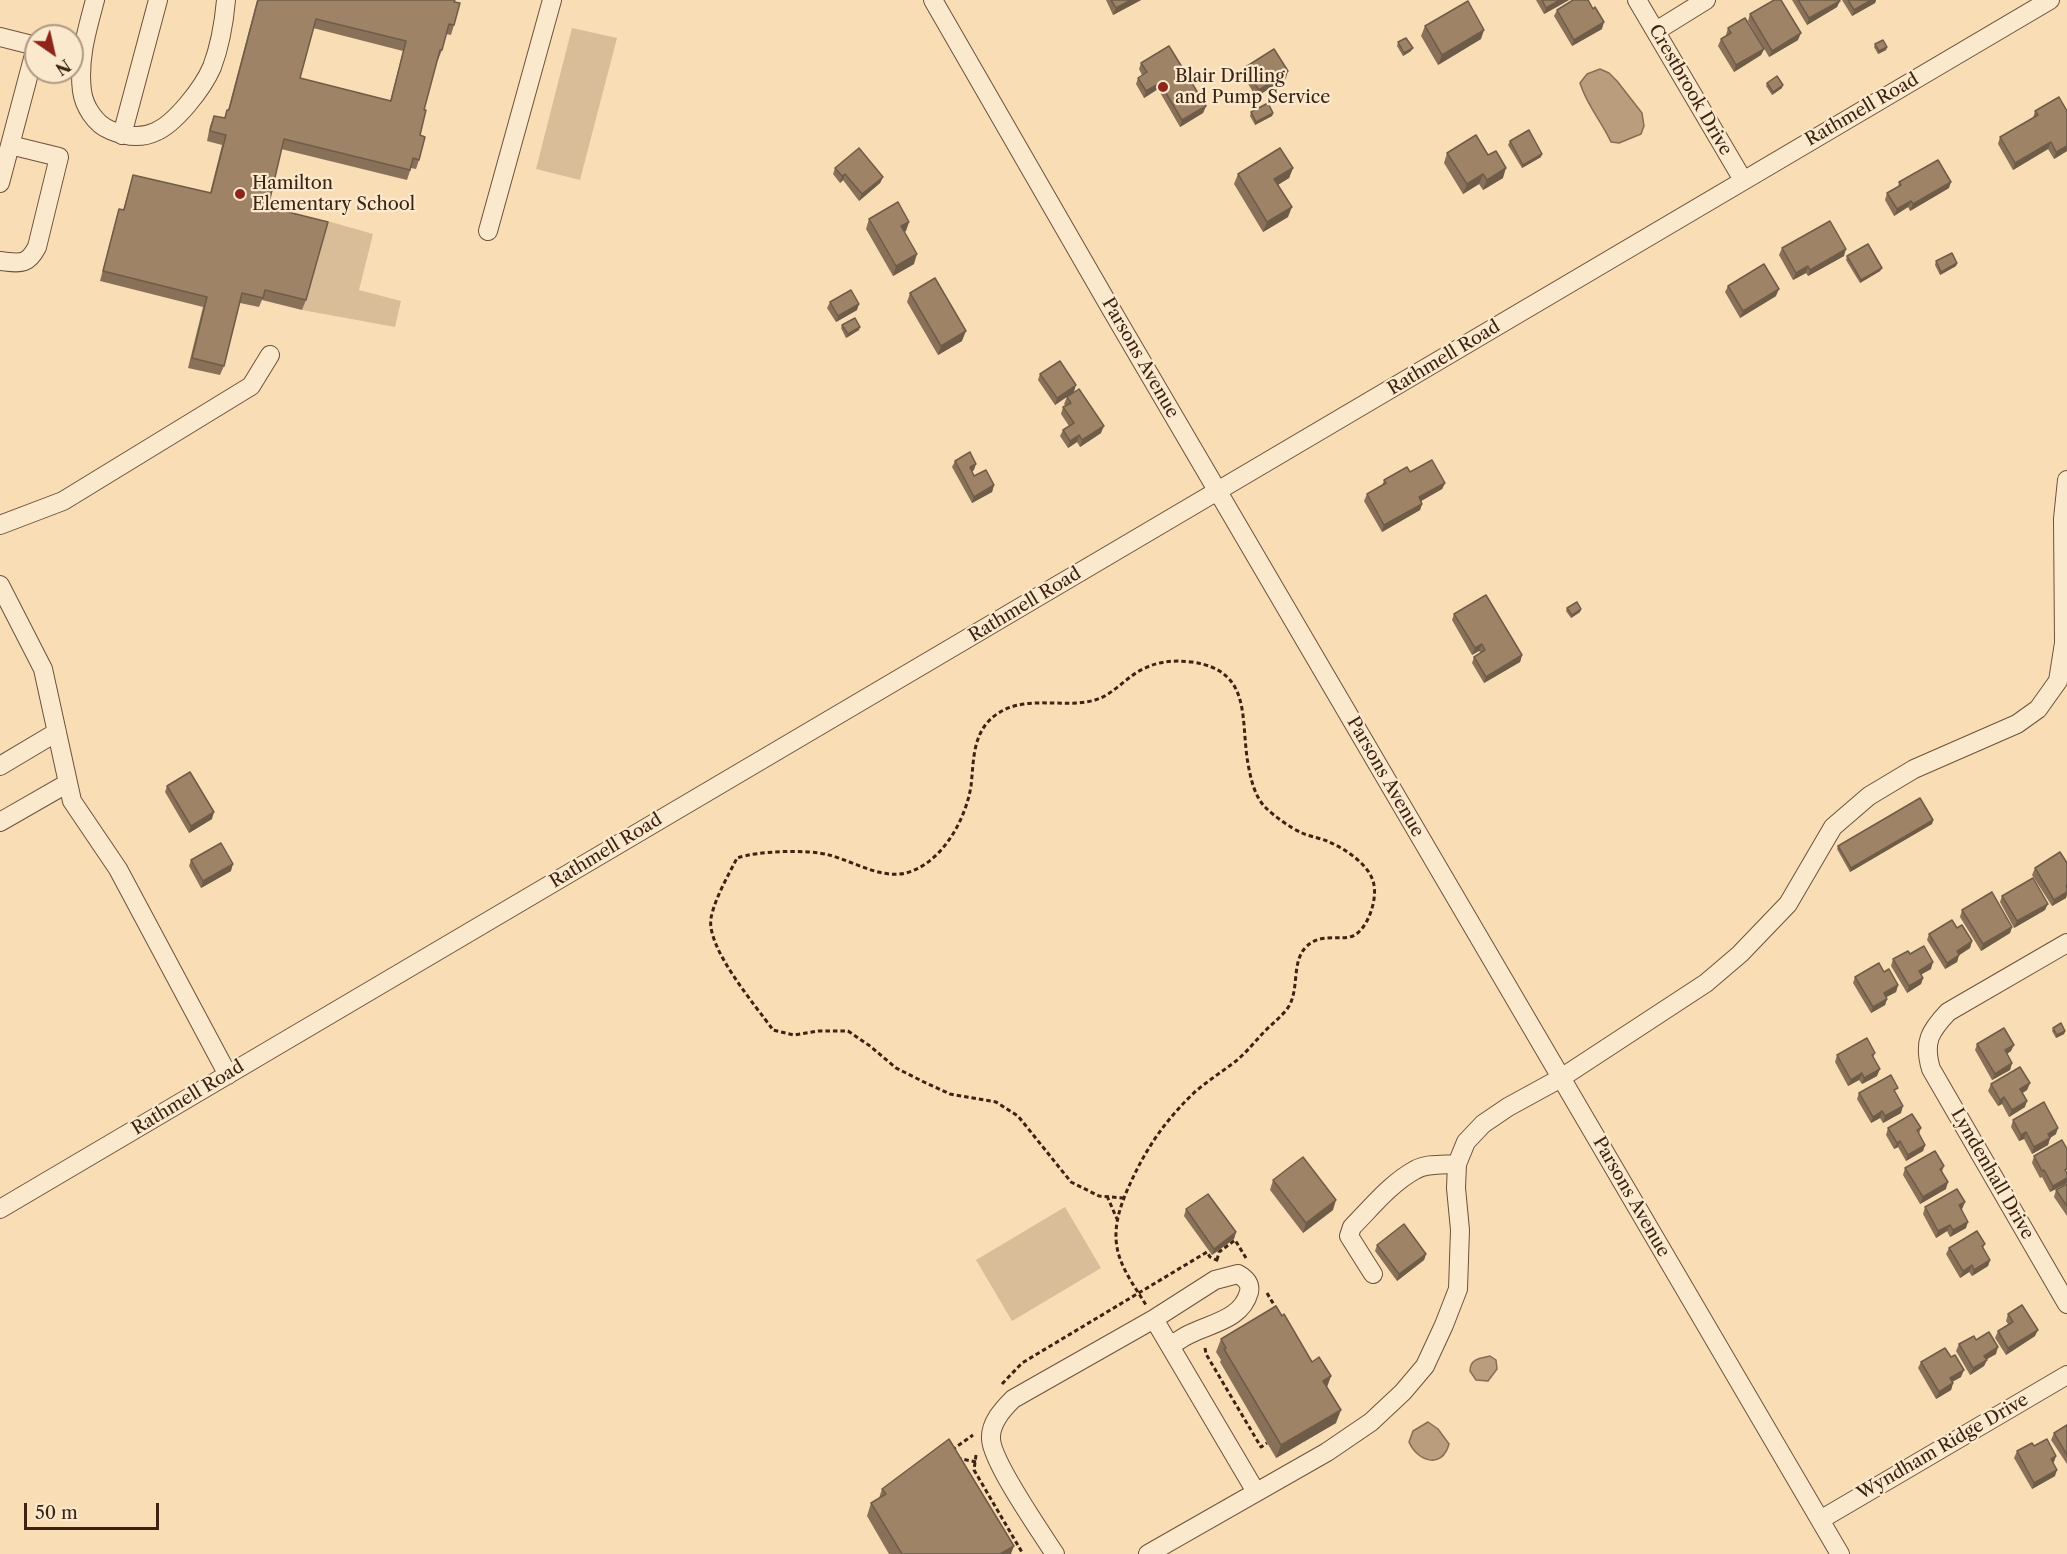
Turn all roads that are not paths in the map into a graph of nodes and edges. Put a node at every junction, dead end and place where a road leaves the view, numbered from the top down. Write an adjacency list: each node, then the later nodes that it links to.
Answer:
1 (95, 0): 10 (street)
2 (158, 0): 15 (street)
3 (226, 0): 15 (street)
4 (552, 0): 19 (street)
5 (933, 0): 23 (street, Parsons Avenue)
6 (1637, 0): 9 (street, Crestbrook Drive)
7 (1706, 0): 9 (street)
8 (2050, 0): 17 (street, Rathmell Road)
9 (1656, 31): 17 (street, Crestbrook Drive)
10 (84, 32)
11 (0, 37): 12 (street)
12 (24, 43)
13 (26, 84): 16 (street)
14 (81, 84): 15 (street)
15 (122, 135)
16 (10, 145): 18 (street); 20 (street)
17 (1743, 180): 23 (street, Rathmell Road)
18 (0, 183)
19 (488, 231)
20 (0, 261)
21 (270, 355): 24 (street)
22 (2067, 480): 32 (street)
23 (1218, 491): 31 (street, Rathmell Road); 32 (street, Parsons Avenue)
24 (0, 525)
25 (0, 585): 26 (street)
26 (57, 732): 27 (street); 28 (street)
27 (0, 766)
28 (68, 783): 29 (street); 31 (street)
29 (0, 822)
30 (2067, 943): 36 (street, Lyndenhall Drive)
31 (228, 1075): 34 (street, Rathmell Road)
32 (1561, 1078): 33 (street); 41 (street, Parsons Avenue)
33 (1457, 1164): 35 (street); 40 (street)
34 (0, 1209)
35 (1373, 1274)
36 (2067, 1304)
37 (1156, 1318): 38 (street); 38 (street); 42 (street)
38 (1170, 1346): 40 (street)
39 (2067, 1375): 41 (street, Wyndham Ridge Drive)
40 (1256, 1492): 43 (street)
41 (1820, 1520): 44 (street, Parsons Avenue)
42 (1055, 1554)
43 (1149, 1554)
44 (1840, 1554)

